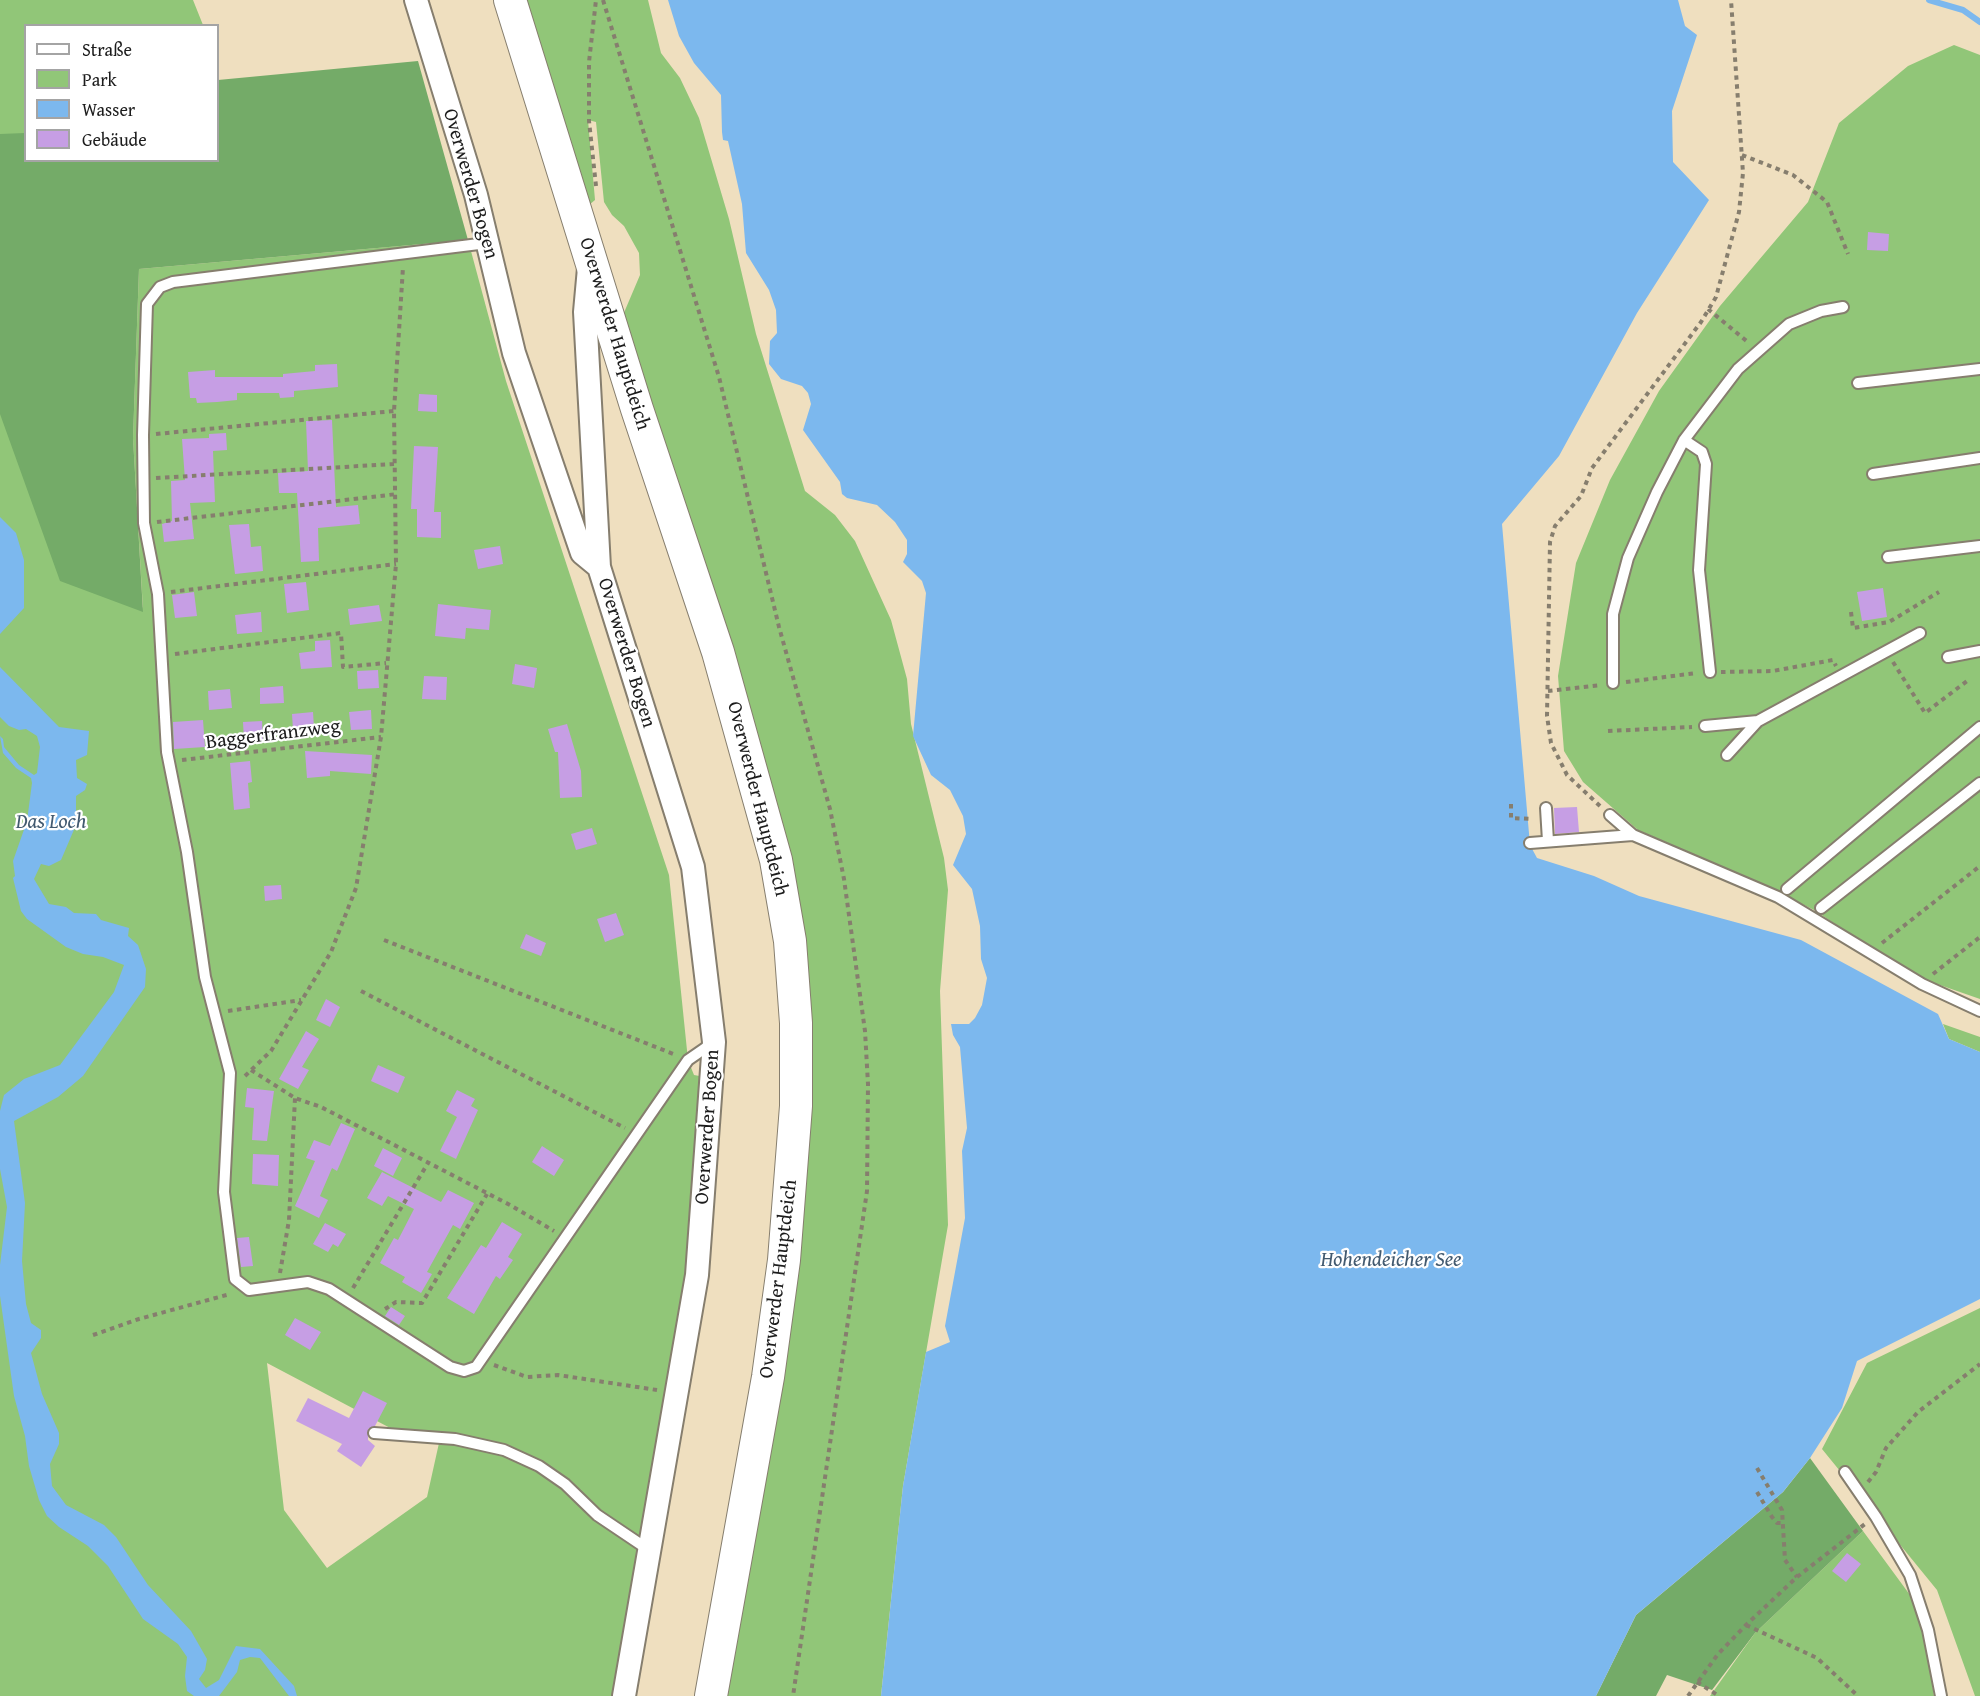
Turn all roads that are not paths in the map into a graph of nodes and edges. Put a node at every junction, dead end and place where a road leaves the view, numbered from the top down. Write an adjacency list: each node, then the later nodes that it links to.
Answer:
1 (416, 0): 3 (street, Overwerder Bogen)
2 (510, 0): 4 (street, Overwerder Hauptdeich)
3 (487, 243): 13 (street, Overwerder Bogen); 32 (lane)
4 (590, 254): 13 (street, Overwerder Bogen); 37 (street, Overwerder Hauptdeich)
5 (1843, 307): 8 (lane)
6 (1980, 369): 7 (lane)
7 (1858, 383)
8 (1684, 440): 17 (lane); 18 (lane)
9 (1980, 458): 10 (lane)
10 (1873, 474)
11 (1980, 546): 12 (lane)
12 (1888, 557)
13 (599, 567): 32 (street, Overwerder Bogen)
14 (1920, 633): 19 (lane)
15 (1980, 651): 16 (lane)
16 (1948, 657)
17 (1710, 672)
18 (1613, 683)
19 (1758, 721): 20 (lane); 22 (lane)
20 (1705, 726)
21 (1980, 727): 29 (lane)
22 (1727, 754)
23 (1980, 783): 30 (lane)
24 (1546, 808): 27 (lane)
25 (1610, 815): 26 (lane)
26 (1633, 835): 27 (lane); 31 (lane)
27 (1548, 841): 28 (lane)
28 (1530, 843)
29 (1787, 889)
30 (1821, 908)
31 (1980, 1011)
32 (714, 1042): 35 (street, Overwerder Bogen)
33 (374, 1433): 35 (lane)
34 (1845, 1472): 38 (lane)
35 (650, 1551): 36 (street, Overwerder Bogen)
36 (624, 1696)
37 (711, 1696)
38 (1941, 1696)

